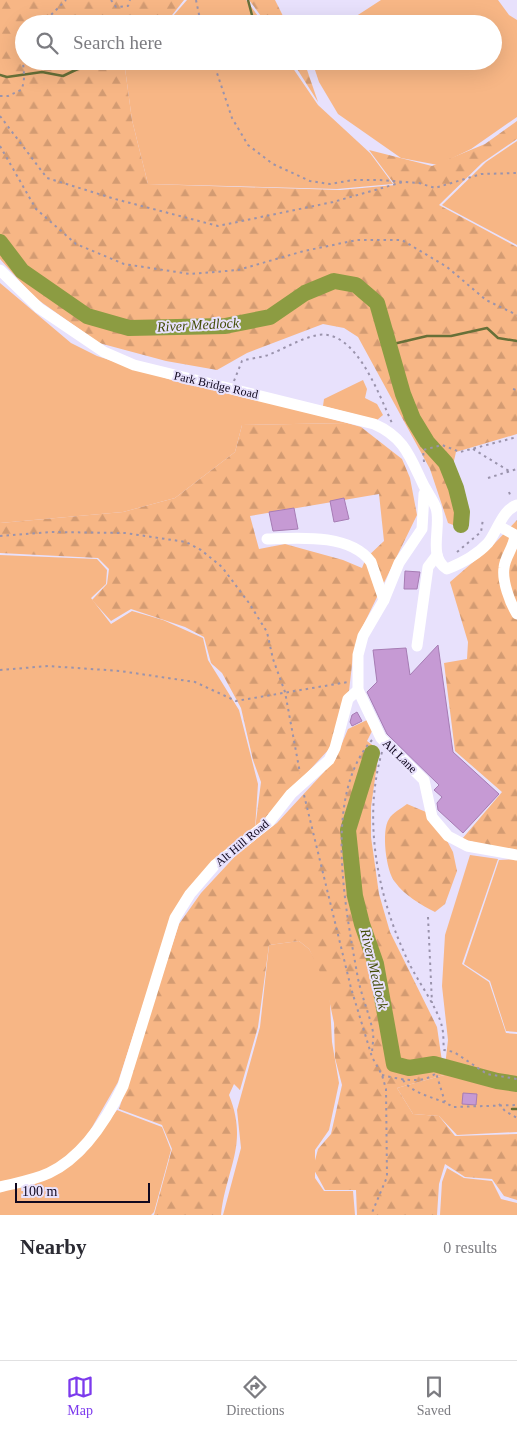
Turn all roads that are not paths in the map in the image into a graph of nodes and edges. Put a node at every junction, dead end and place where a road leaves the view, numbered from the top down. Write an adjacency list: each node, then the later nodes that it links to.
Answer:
1 (0, 270): 2 (street, Park Bridge Road)
2 (426, 490): 6 (street, Park Bridge Road); 7 (street)
3 (517, 505): 4 (street)
4 (499, 526): 6 (street); 8 (street)
5 (267, 539): 7 (street)
6 (437, 555): 9 (street)
7 (384, 600): 10 (street)
8 (517, 614)
9 (417, 646)
10 (358, 690): 11 (street, Alt Lane); 12 (street, Alt Hill Road)
11 (517, 855)
12 (0, 1187)

